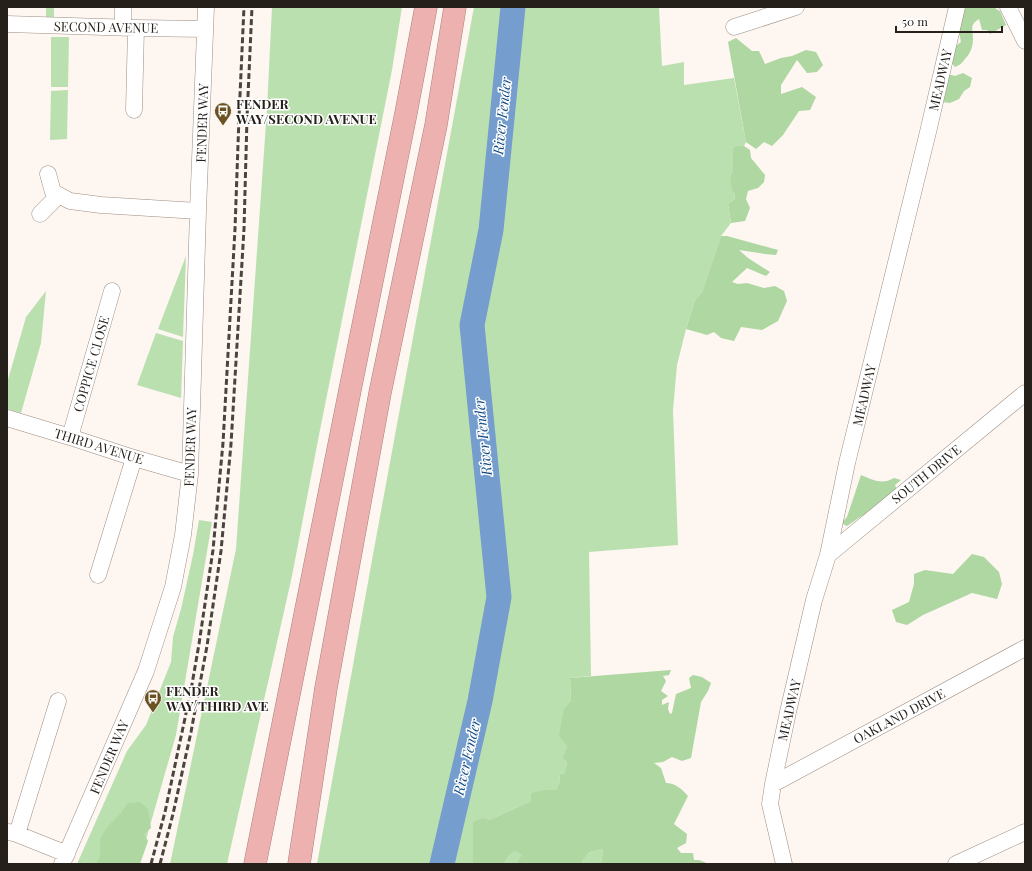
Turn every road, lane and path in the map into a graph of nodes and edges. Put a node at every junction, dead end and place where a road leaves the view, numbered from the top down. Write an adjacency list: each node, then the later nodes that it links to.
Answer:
1 (123, 7): 9 (street)
2 (206, 7): 11 (street, FENDER WAY)
3 (426, 7): 33 (highway)
4 (455, 7): 27 (highway)
5 (796, 7): 10 (street)
6 (957, 7): 24 (street, MEADWAY)
7 (1008, 7): 12 (street)
8 (7, 24): 9 (street, SECOND AVENUE)
9 (130, 28): 11 (street, SECOND AVENUE); 13 (street)
10 (734, 28)
11 (205, 29): 16 (street, FENDER WAY)
12 (1025, 41)
13 (134, 110)
14 (48, 174): 15 (street)
15 (59, 195): 16 (street); 17 (street)
16 (198, 211): 23 (street, FENDER WAY)
17 (40, 214)
18 (112, 291): 21 (street, COPPICE CLOSE)
19 (1025, 392): 24 (street, SOUTH DRIVE)
20 (8, 424): 21 (street, THIRD AVENUE)
21 (70, 437): 22 (street, THIRD AVENUE)
22 (134, 458): 23 (street, THIRD AVENUE); 25 (street)
23 (190, 474): 32 (street, FENDER WAY)
24 (828, 555): 29 (street, MEADWAY)
25 (98, 575)
26 (1025, 648): 29 (street, OAKLAND DRIVE)
27 (326, 688): 35 (highway); 36 (highway)
28 (58, 701): 31 (street)
29 (773, 784): 37 (street, MEADWAY)
30 (1025, 832): 34 (street)
31 (12, 833): 32 (street)
32 (65, 859)
33 (255, 859)
34 (962, 863)
35 (287, 864)
36 (298, 864)
37 (784, 864)

